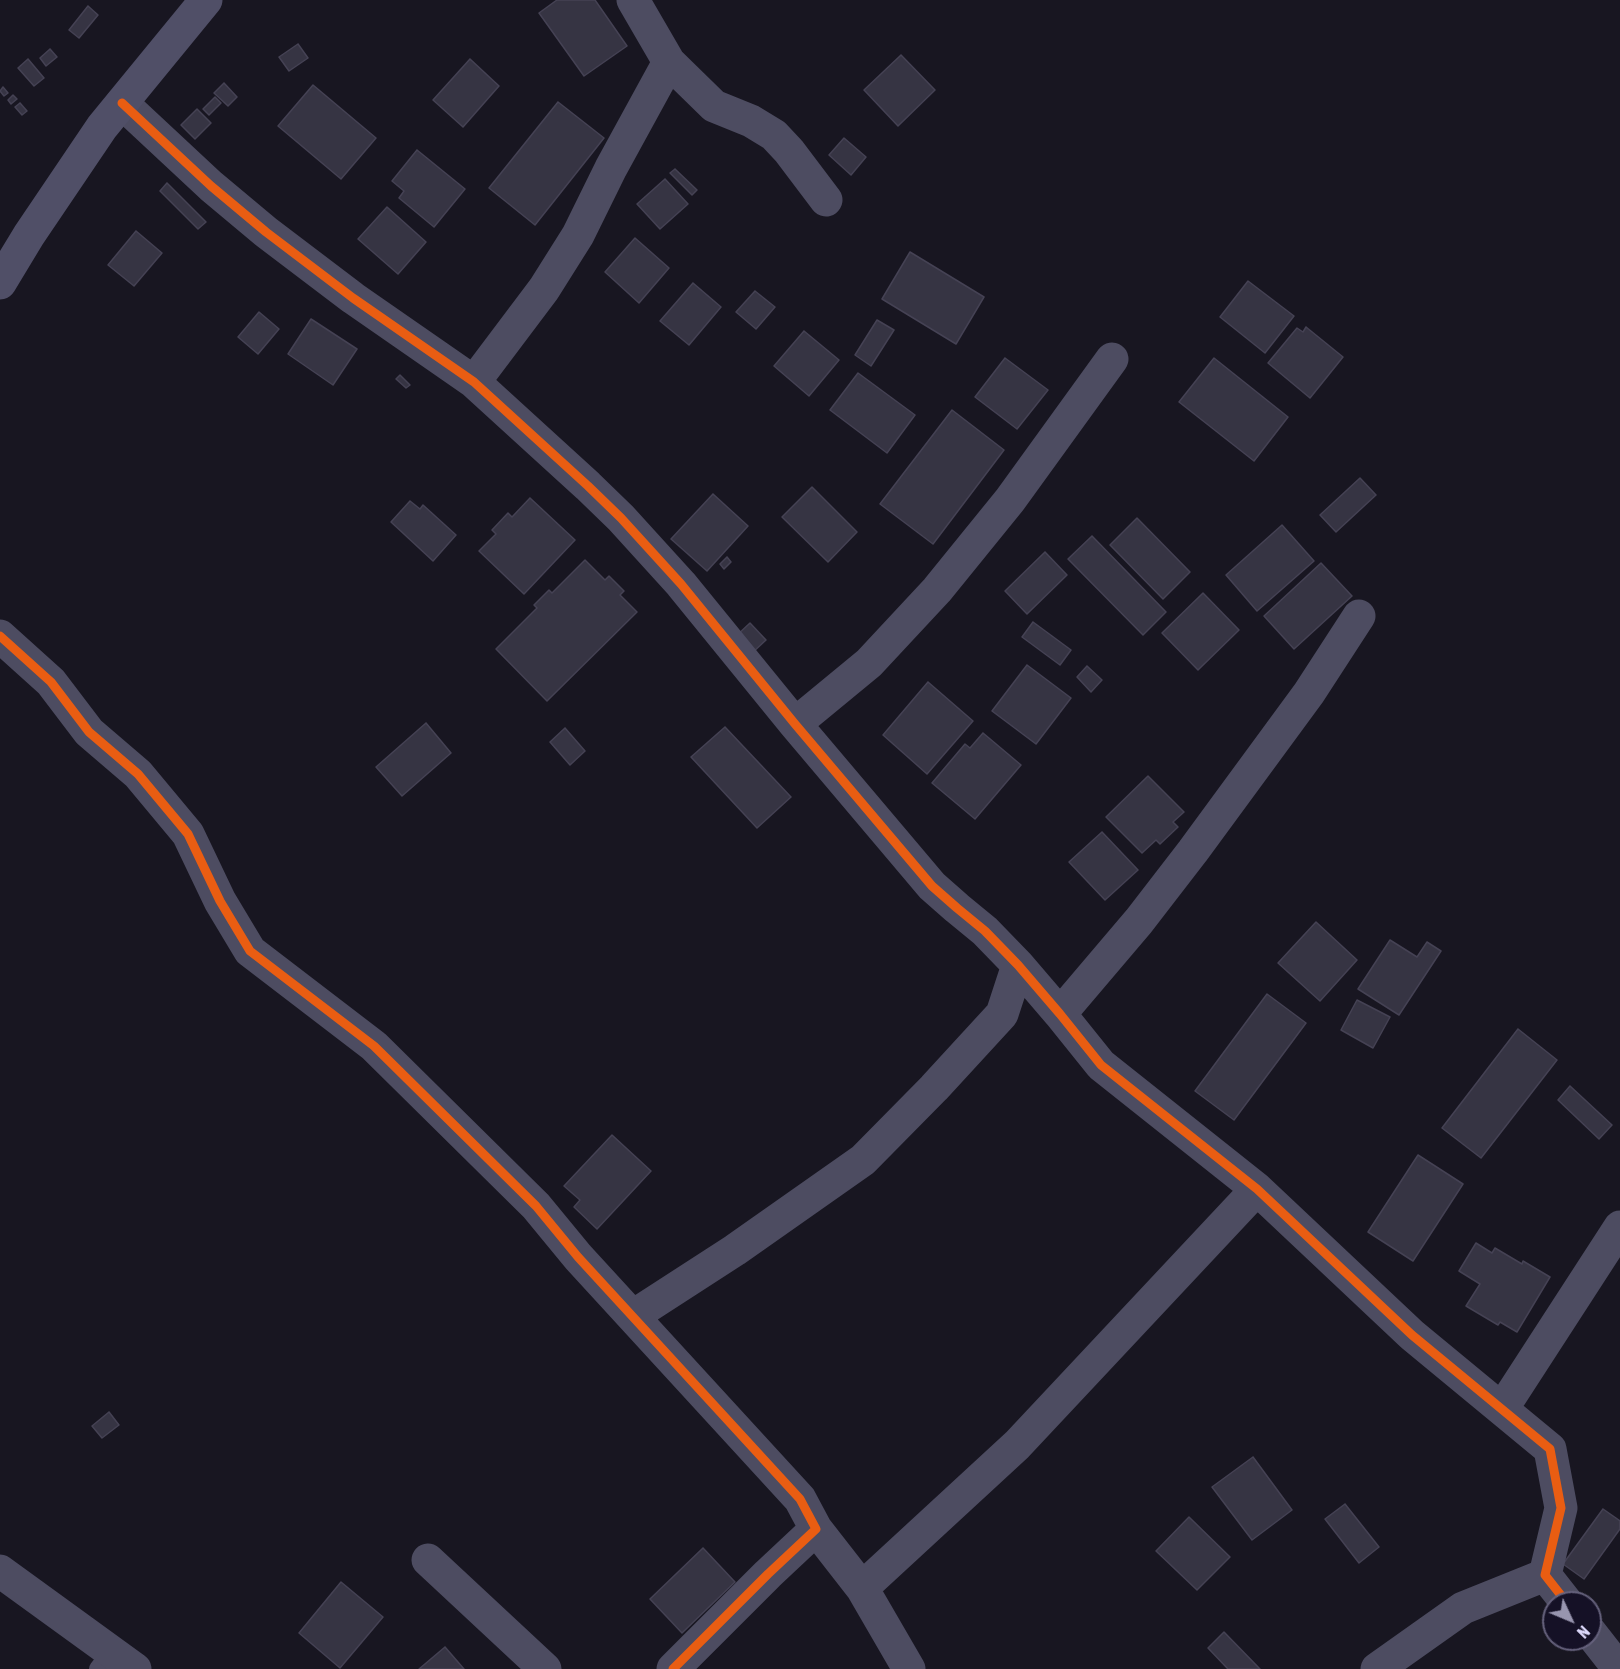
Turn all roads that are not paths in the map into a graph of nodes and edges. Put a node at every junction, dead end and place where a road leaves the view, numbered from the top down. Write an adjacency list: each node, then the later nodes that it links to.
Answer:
1 (206, 0): 4 (main road)
2 (633, 0): 3 (street)
3 (669, 62): 5 (street); 8 (street)
4 (122, 103): 6 (main road); 8 (street)
5 (826, 200)
6 (0, 284)
7 (1112, 359): 11 (street)
8 (474, 382): 11 (street)
9 (1359, 616): 13 (street)
10 (0, 636): 16 (street)
11 (795, 724): 12 (street)
12 (1018, 965): 13 (street); 16 (street)
13 (1060, 1014): 14 (street)
14 (1257, 1189): 17 (street); 22 (street)
15 (1620, 1227): 17 (street)
16 (633, 1316): 18 (street)
17 (1502, 1410): 21 (street)
18 (816, 1529): 22 (street); 27 (street)
19 (428, 1560): 26 (street)
20 (0, 1571): 25 (street)
21 (1545, 1575): 23 (street); 29 (street)
22 (862, 1588): 28 (street)
23 (1558, 1591)
24 (1602, 1647): 30 (street)
25 (114, 1663)
26 (544, 1669)
27 (673, 1669)
28 (909, 1669)
29 (1377, 1669)
30 (1619, 1669)

